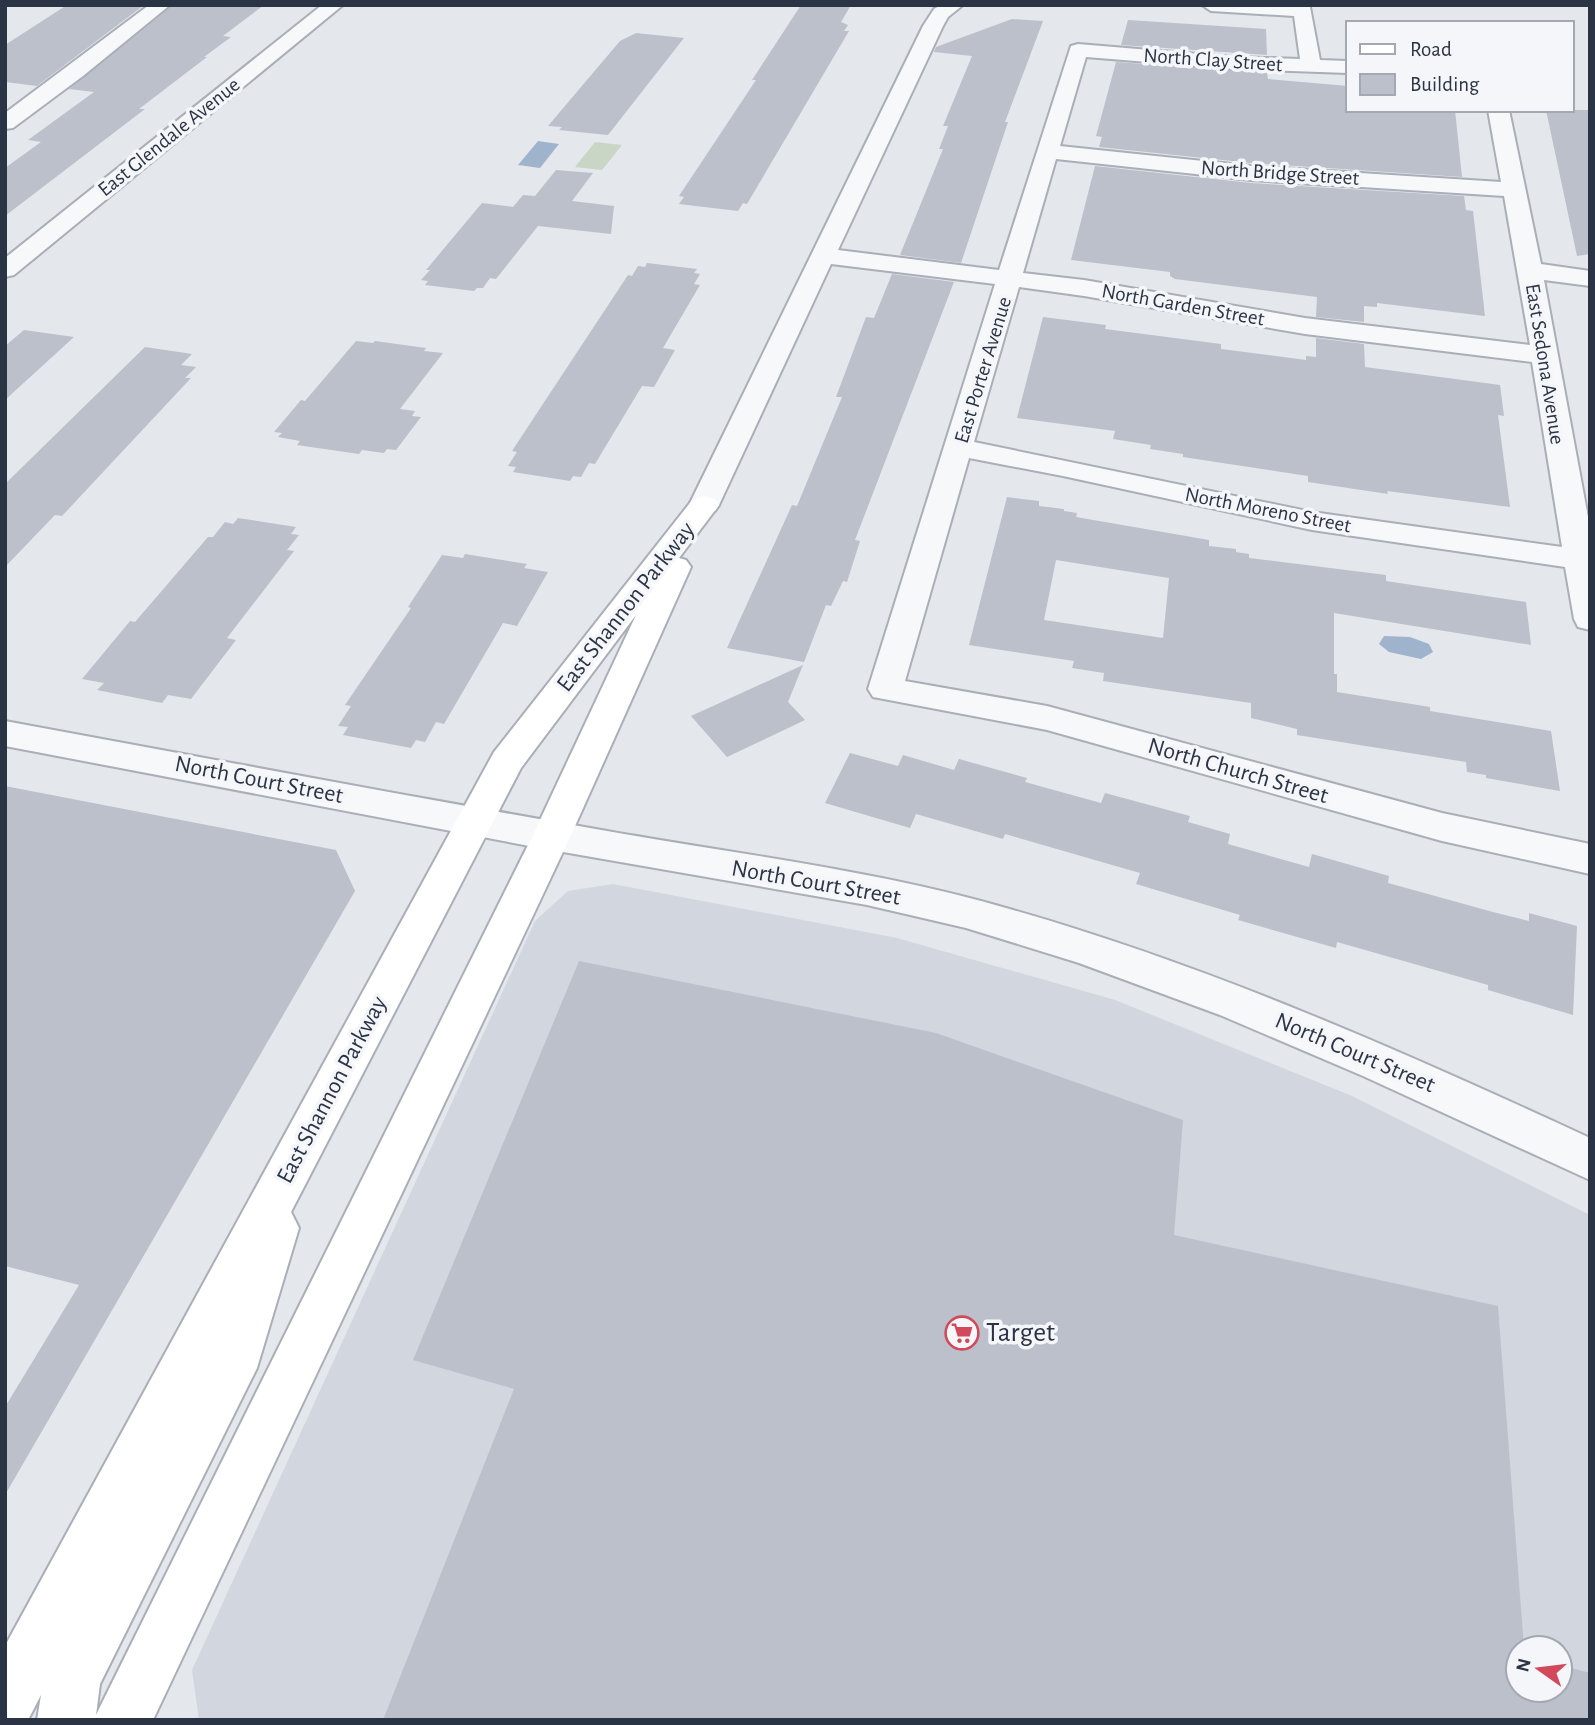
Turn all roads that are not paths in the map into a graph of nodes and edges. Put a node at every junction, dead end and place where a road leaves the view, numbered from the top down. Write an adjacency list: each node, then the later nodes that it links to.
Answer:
1 (161, 5): 9 (street)
2 (334, 5): 13 (street, East Glendale Avenue)
3 (954, 5): 14 (street, East Shannon Parkway)
4 (1211, 5): 6 (street)
5 (1078, 50): 6 (street, North Clay Street); 10 (street, East Porter Avenue)
6 (1312, 65): 7 (street, North Clay Street)
7 (1346, 66)
8 (1498, 112): 11 (street, East Sedona Avenue)
9 (5, 123)
10 (1048, 151): 11 (street, North Bridge Street); 17 (street, East Porter Avenue)
11 (1513, 190): 16 (street, East Sedona Avenue)
12 (8, 236): 13 (street)
13 (41, 240): 15 (street, East Glendale Avenue)
14 (824, 256): 17 (street, North Garden Street); 21 (street, East Shannon Parkway)
15 (5, 270)
16 (1530, 270): 18 (street); 19 (street, East Sedona Avenue)
17 (1010, 278): 19 (street, North Garden Street); 20 (street, East Porter Avenue)
18 (1590, 279)
19 (1543, 355): 22 (street, East Sedona Avenue)
20 (960, 448): 22 (street, North Moreno Street); 24 (street, East Porter Avenue)
21 (704, 505): 26 (street, East Shannon Parkway); 27 (street, East Shannon Parkway)
22 (1578, 559): 23 (street, East Sedona Avenue)
23 (1590, 619)
24 (885, 689): 28 (street, North Church Street)
25 (5, 733): 26 (street, North Court Street)
26 (476, 821): 27 (street, North Court Street); 30 (street, East Shannon Parkway)
27 (552, 835): 29 (street, North Court Street); 33 (street, East Shannon Parkway)
28 (1590, 859)
29 (1590, 1160)
30 (291, 1168): 31 (street, East Shannon Parkway); 32 (street)
31 (5, 1704)
32 (66, 1720)
33 (123, 1720)

